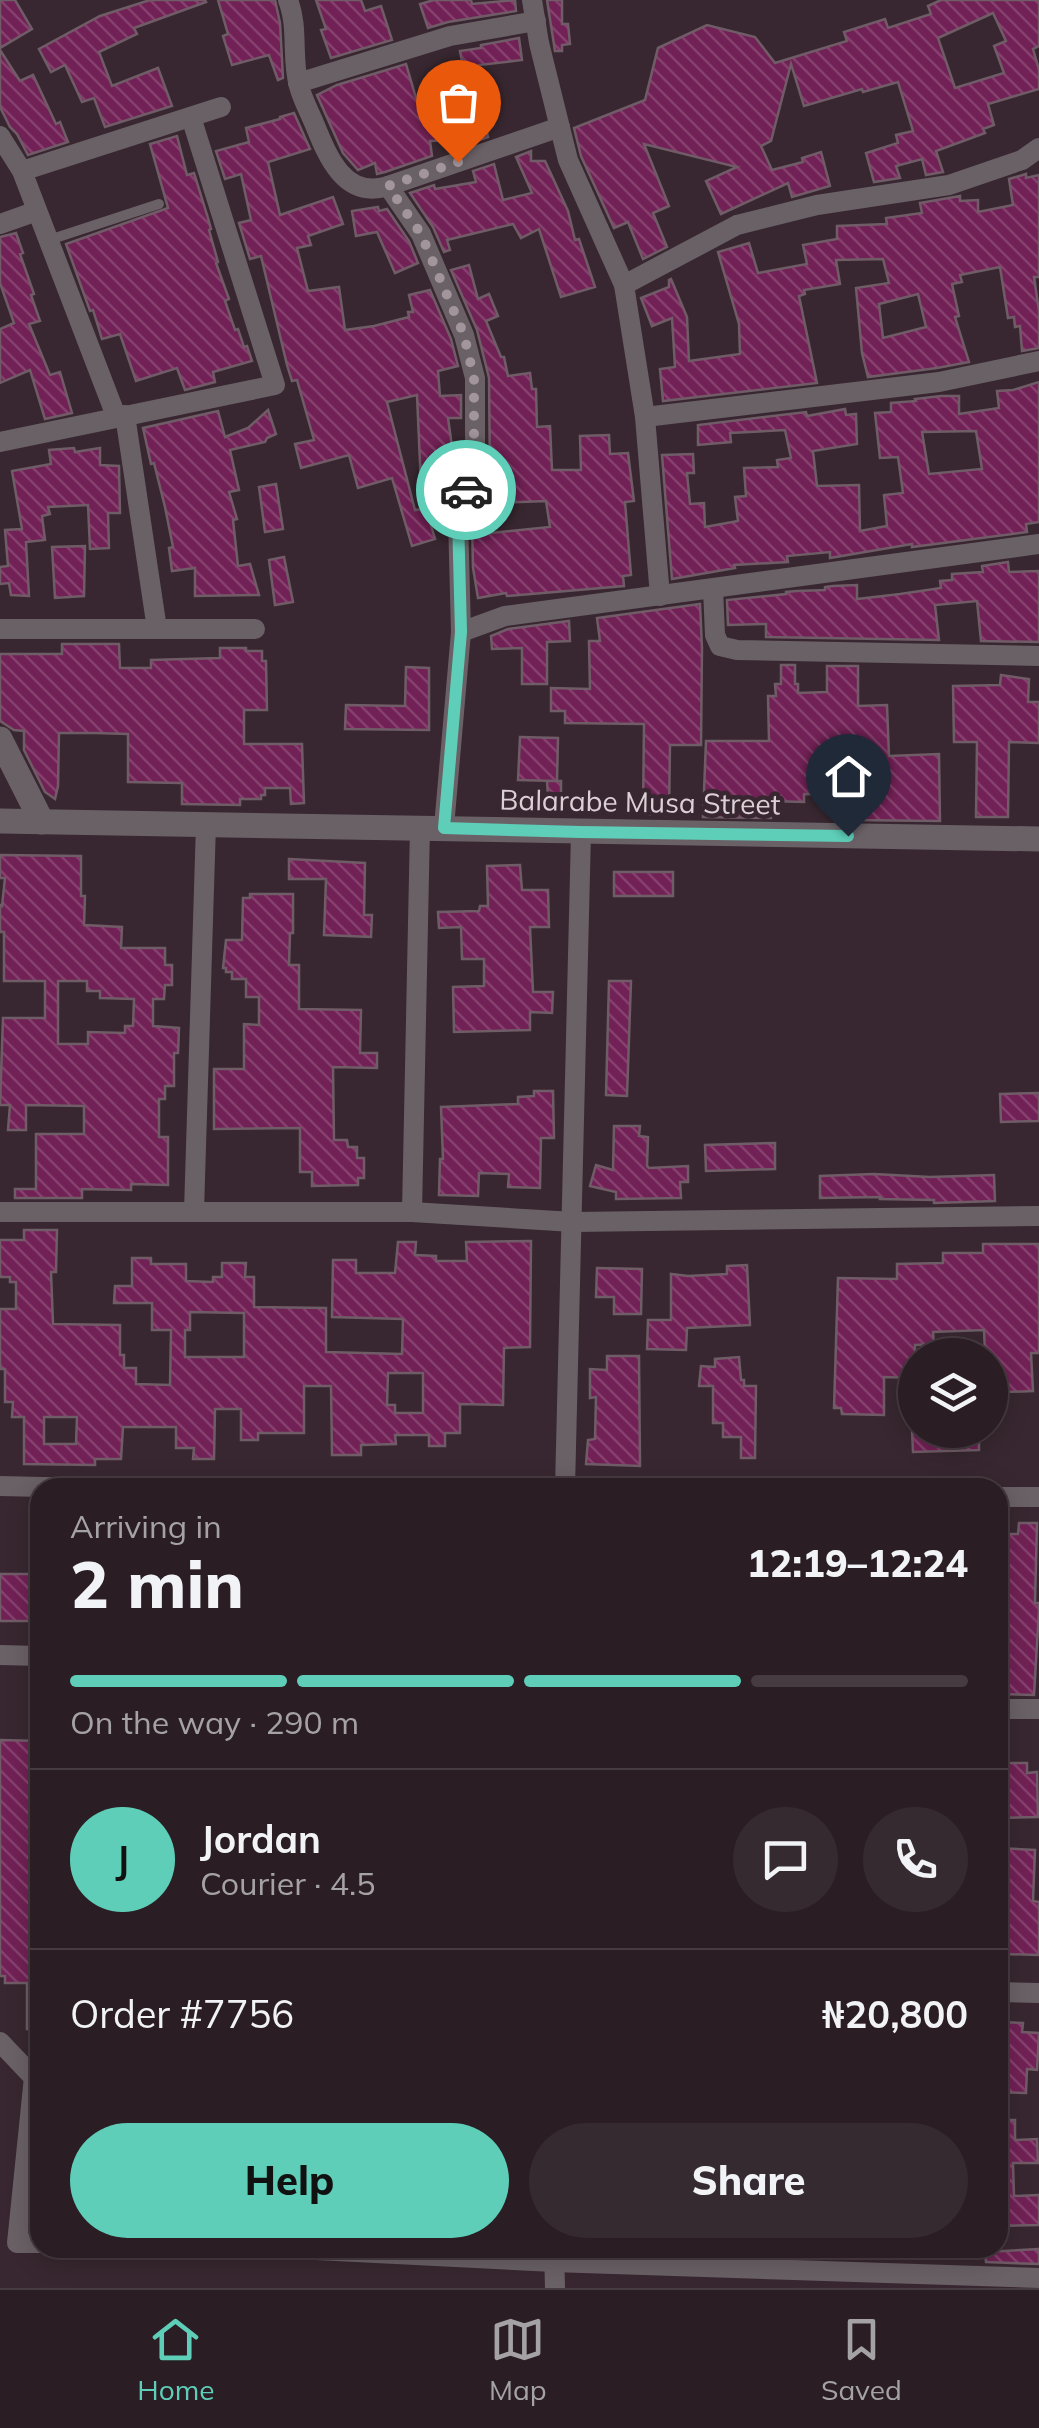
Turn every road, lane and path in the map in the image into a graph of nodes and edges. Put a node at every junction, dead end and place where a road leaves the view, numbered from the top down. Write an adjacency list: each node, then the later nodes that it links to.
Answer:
1 (288, 0): 3 (street)
2 (534, 10): 3 (street); 6 (street)
3 (298, 83): 10 (street)
4 (221, 107): 5 (street)
5 (191, 117): 9 (street); 17 (street)
6 (560, 128): 10 (street); 15 (street)
7 (0, 136): 9 (street)
8 (1039, 148): 15 (street)
9 (22, 172): 12 (street)
10 (388, 186): 26 (street)
11 (158, 204): 14 (lane)
12 (37, 211): 13 (street); 14 (street)
13 (0, 224)
14 (48, 240): 17 (street)
15 (624, 284): 18 (street)
16 (1039, 360): 18 (street)
17 (120, 416): 19 (street); 24 (street)
18 (645, 417): 22 (street)
19 (0, 442)
20 (1039, 544): 21 (street)
21 (712, 589): 22 (street); 27 (street)
22 (660, 596): 26 (street)
23 (0, 628): 24 (street)
24 (157, 629): 25 (street)
25 (255, 629)
26 (461, 632): 32 (street)
27 (1039, 656)
28 (0, 739): 30 (street)
29 (0, 821): 30 (street, Balarabe Musa Street)
30 (42, 822): 31 (street, Balarabe Musa Street)
31 (206, 824): 32 (street, Balarabe Musa Street); 35 (street)
32 (432, 828): 33 (street, Balarabe Musa Street); 37 (street)
33 (580, 832): 34 (street, Balarabe Musa Street); 39 (street)
34 (1039, 840)
35 (194, 1211): 36 (street); 37 (street)
36 (0, 1212)
37 (412, 1212): 39 (street)
38 (1039, 1216): 39 (street)
39 (573, 1222): 40 (street)
40 (566, 1478)
41 (0, 1486): 42 (street)
42 (30, 1487)
43 (1008, 1497): 44 (street)
44 (1039, 1498)
45 (0, 1655): 46 (street)
46 (30, 1656)
47 (1008, 1709): 48 (street)
48 (1039, 1709)
49 (1008, 1992): 50 (street)
50 (1039, 1992)
51 (0, 2042): 52 (street)
52 (30, 2074)
53 (30, 2138): 54 (street)
54 (30, 2243)
55 (554, 2258): 58 (street)
56 (617, 2258): 57 (street)
57 (1039, 2278)
58 (556, 2288)

